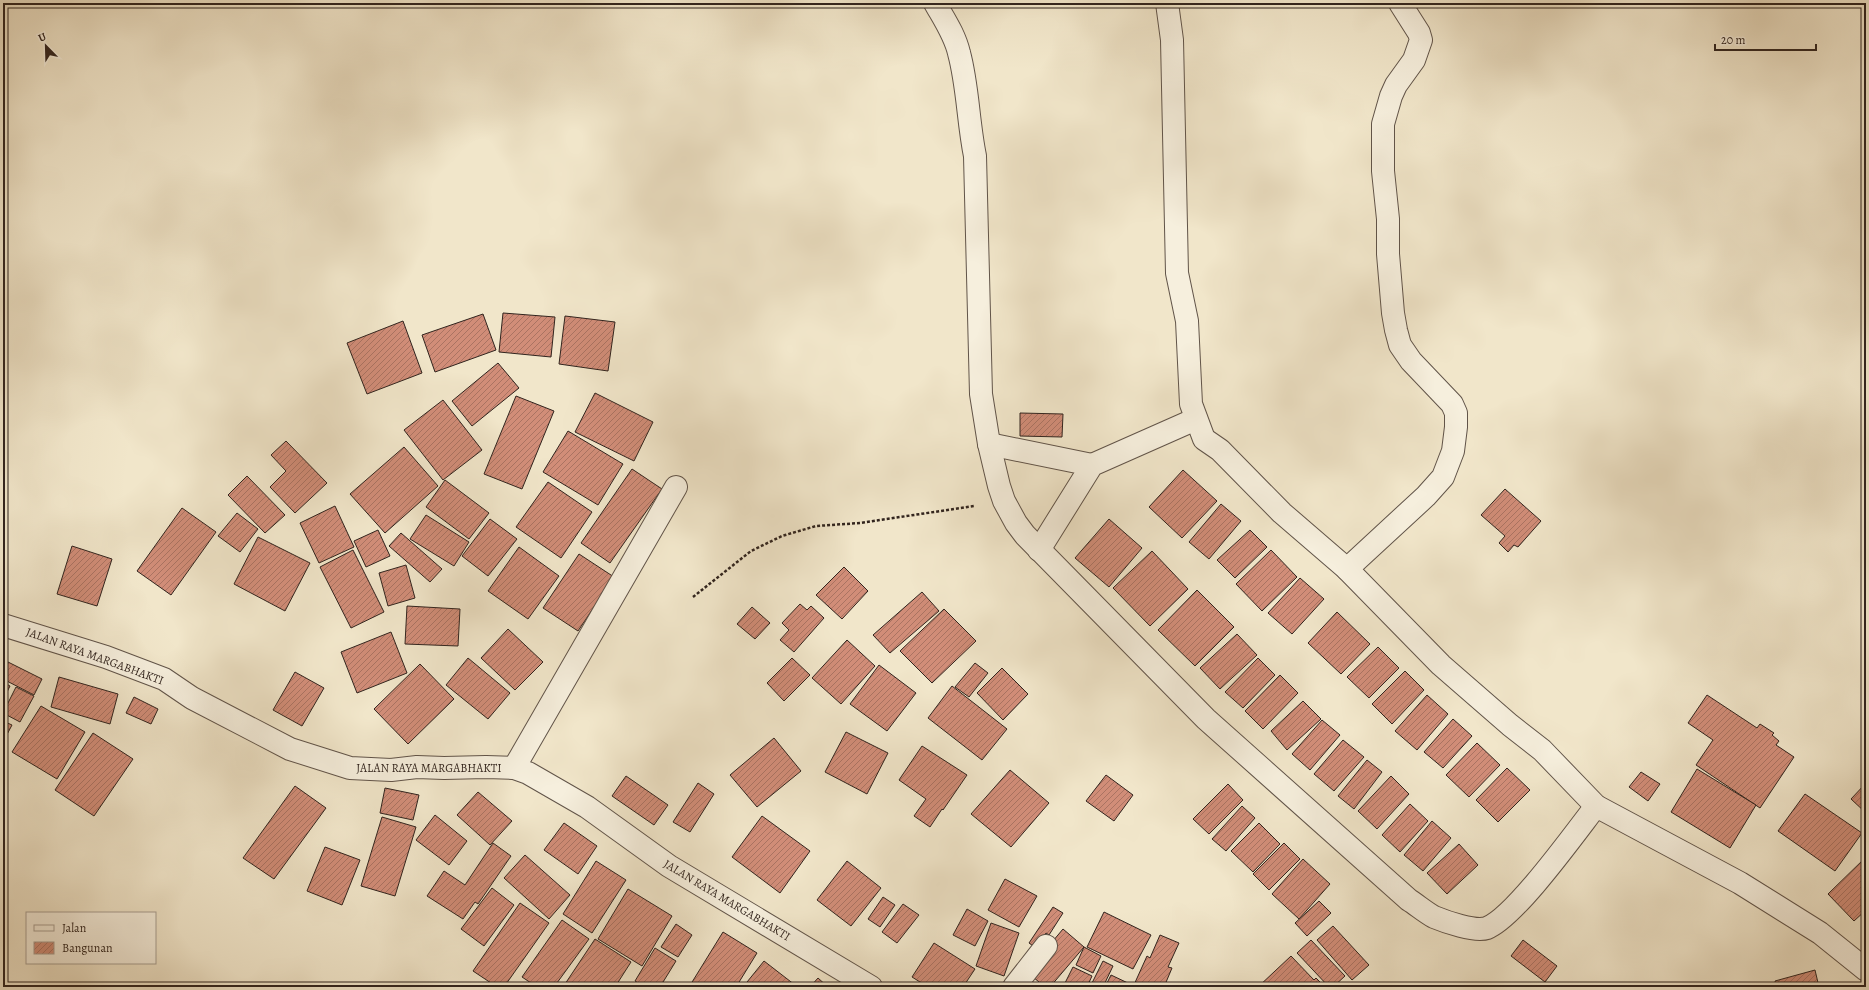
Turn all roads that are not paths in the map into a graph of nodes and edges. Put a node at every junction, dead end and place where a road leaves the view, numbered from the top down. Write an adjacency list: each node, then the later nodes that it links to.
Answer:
1 (935, 3): 5 (street)
2 (1167, 3): 4 (street)
3 (1400, 3): 9 (street)
4 (1196, 419): 6 (street); 9 (street)
5 (989, 444): 6 (street); 8 (street)
6 (1092, 465): 8 (street)
7 (676, 487): 11 (street)
8 (1039, 550): 12 (street)
9 (1348, 569): 12 (street)
10 (3, 625): 11 (street, JALAN RAYA MARGABHAKTI)
11 (514, 768): 15 (street, JALAN RAYA MARGABHAKTI)
12 (1596, 806): 14 (street)
13 (1046, 946): 16 (street)
14 (1866, 970)
15 (871, 987)
16 (1014, 987)

